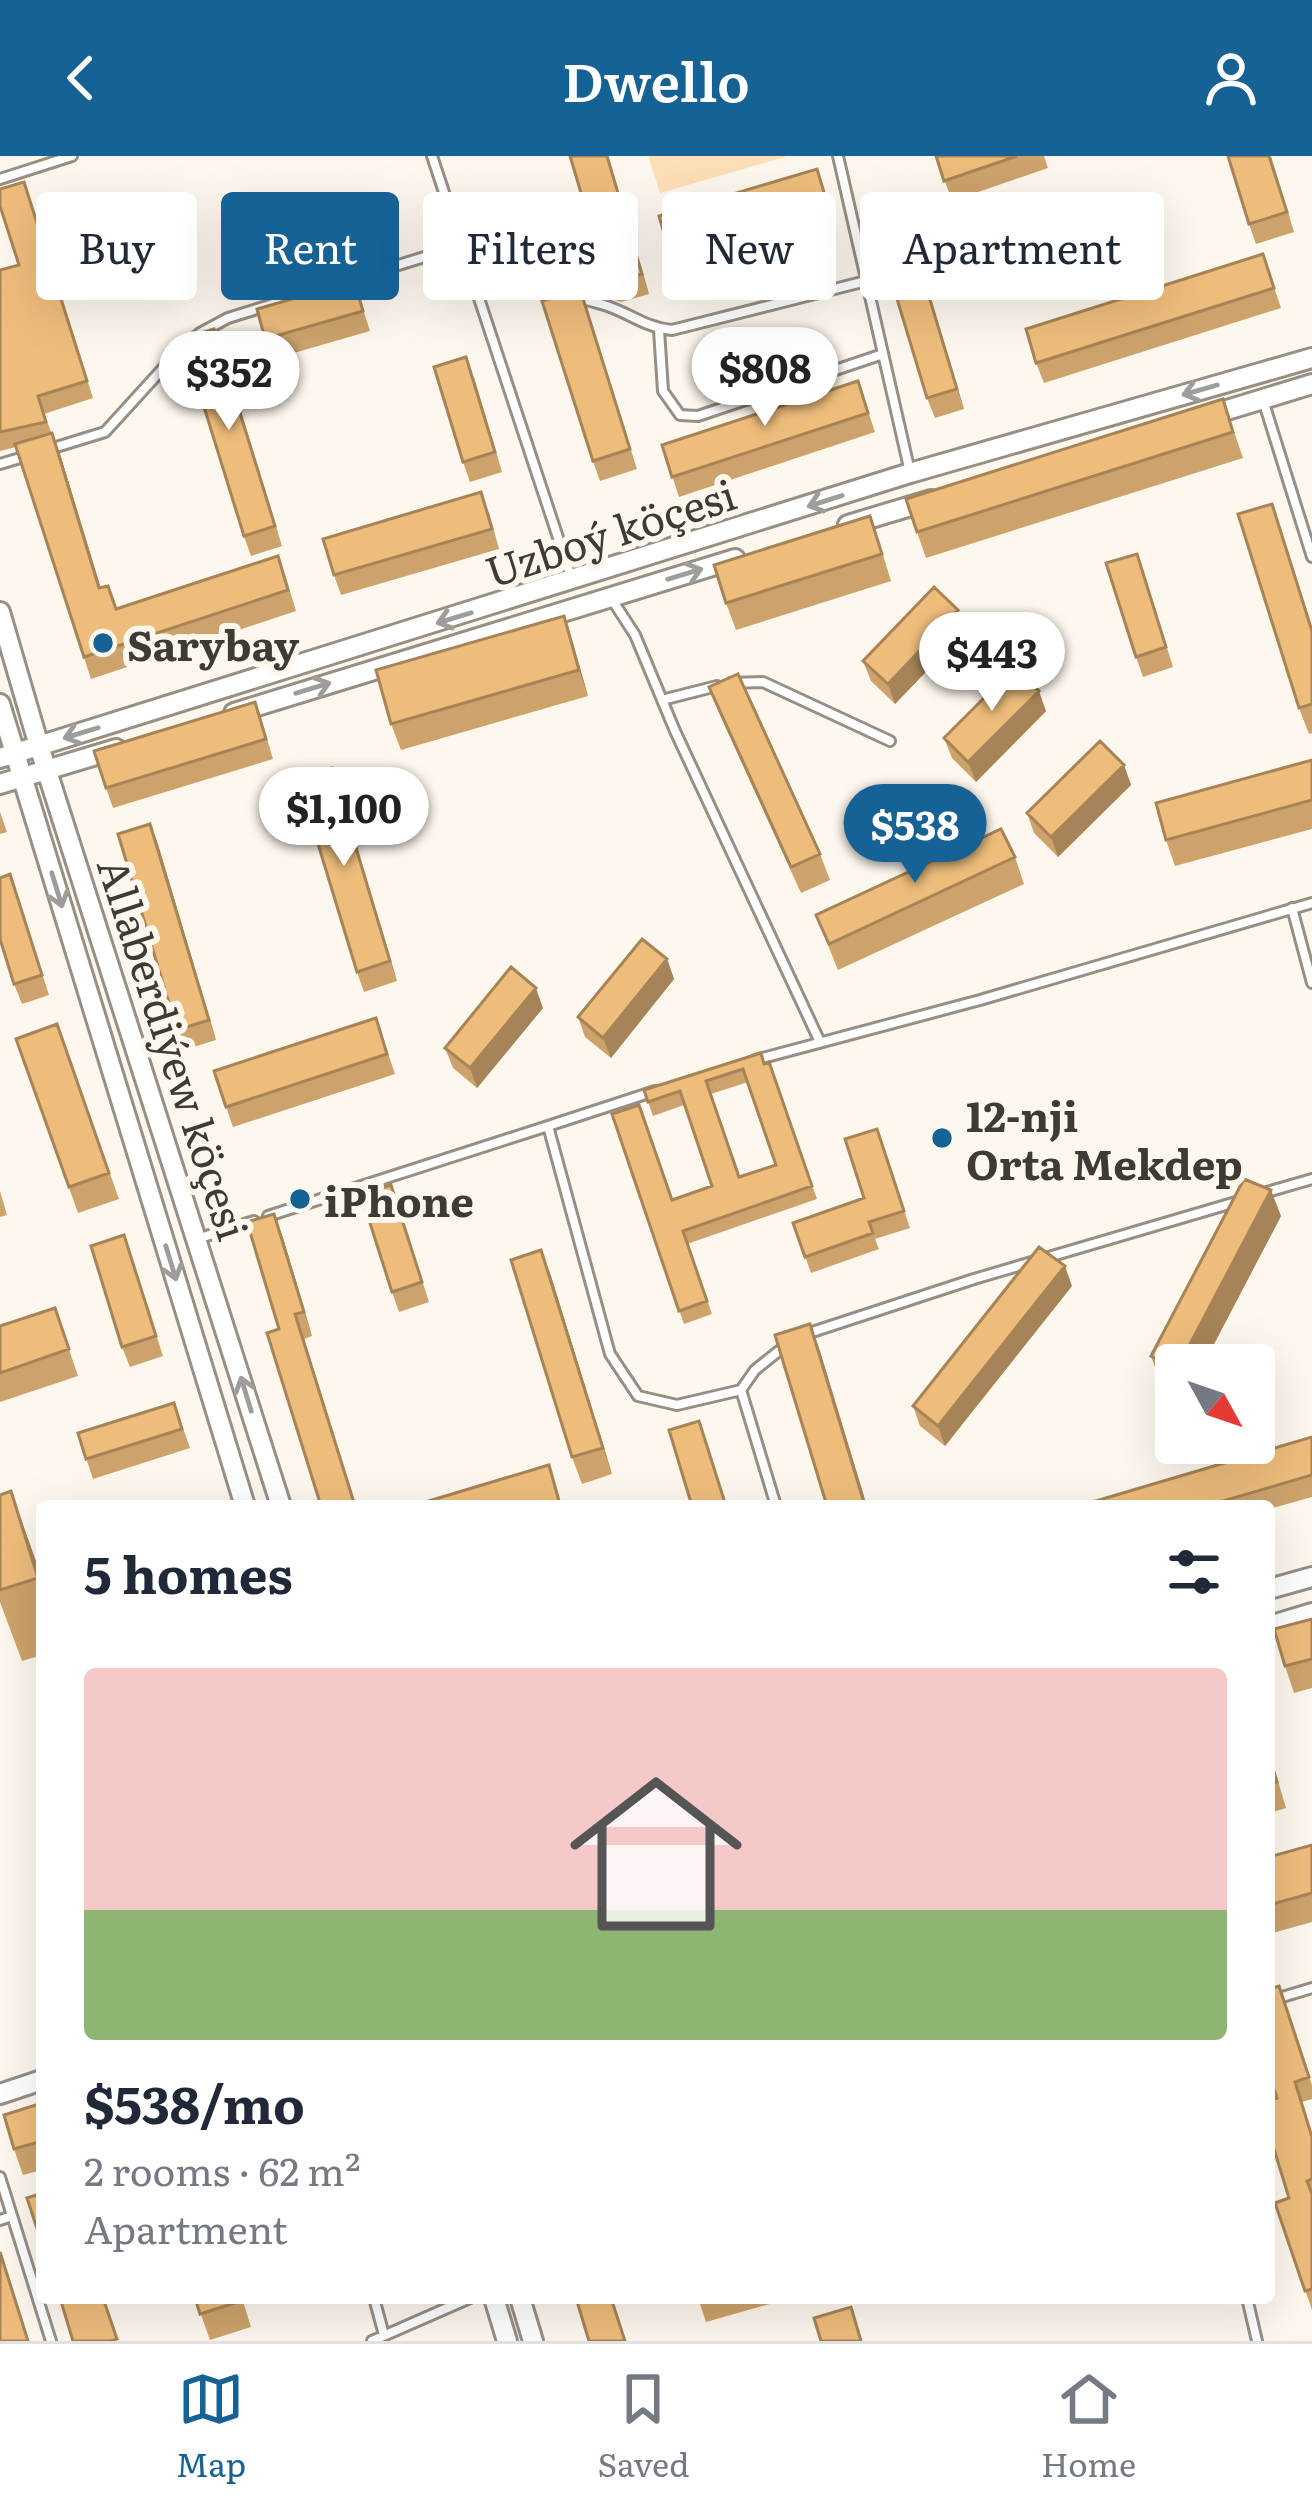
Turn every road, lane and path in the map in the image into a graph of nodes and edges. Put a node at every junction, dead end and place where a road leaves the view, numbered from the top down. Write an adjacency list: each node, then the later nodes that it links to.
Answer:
1 (71, 156): 4 (lane)
2 (432, 156): 5 (lane)
3 (838, 156): 6 (lane)
4 (0, 179)
5 (445, 192)
6 (860, 254)
7 (423, 257): 18 (lane)
8 (860, 283): 12 (lane)
9 (481, 300): 24 (lane)
10 (580, 300): 12 (lane)
11 (870, 300): 13 (lane)
12 (659, 329): 13 (lane)
13 (883, 354): 19 (lane)
14 (1312, 358): 19 (street, Uzboý köçesi, one-way to 19)
15 (1312, 384): 16 (street)
16 (1263, 399): 17 (street); 23 (lane)
17 (1177, 426)
18 (0, 464)
19 (910, 473): 24 (street, Uzboý köçesi, one-way to 24)
20 (960, 492): 21 (street)
21 (829, 531)
22 (764, 550): 25 (street, Uzboý köçesi, one-way to 22)
23 (1312, 557)
24 (572, 582): 32 (street, Uzboý köçesi, one-way to 32)
25 (610, 596): 27 (lane); 29 (street, Uzboý köçesi, one-way to 25)
26 (0, 612): 32 (street, Allaberdiýew köçesi)
27 (662, 700): 30 (lane); 40 (lane)
28 (0, 704): 33 (street, Allaberdiýew köçesi)
29 (206, 721)
30 (890, 741)
31 (139, 742): 34 (street)
32 (38, 746): 33 (street, Uzboý köçesi); 34 (street, Allaberdiýew köçesi)
33 (8, 756): 35 (street, Allaberdiýew köçesi)
34 (49, 770): 35 (street); 45 (street, Allaberdiýew köçesi)
35 (23, 778): 36 (street); 47 (street, Allaberdiýew köçesi, one-way to 47)
36 (0, 784)
37 (1312, 903): 38 (lane)
38 (1292, 908): 39 (lane); 40 (lane)
39 (1312, 983)
40 (819, 1040): 41 (lane)
41 (733, 1067)
42 (669, 1087): 43 (lane)
43 (548, 1126): 45 (lane); 46 (lane)
44 (1312, 1179): 46 (lane)
45 (198, 1239): 48 (street, Allaberdiýew köçesi, one-way to 45)
46 (741, 1390): 49 (lane)
47 (243, 1500)
48 (279, 1500)
49 (774, 1500)
50 (1312, 1577): 51 (street)
51 (1275, 1587)
52 (1312, 1613): 53 (street)
53 (1275, 1624)
54 (1312, 1988): 55 (lane)
55 (1275, 1999)
56 (36, 2082): 57 (street)
57 (0, 2094)
58 (0, 2177): 59 (lane)
59 (12, 2216): 60 (lane); 61 (lane)
60 (0, 2220)
61 (36, 2293)
62 (39, 2304): 69 (lane)
63 (376, 2304): 68 (lane)
64 (456, 2304): 68 (lane)
65 (496, 2304): 71 (street)
66 (522, 2304): 72 (street)
67 (1248, 2304): 73 (lane)
68 (384, 2335): 70 (lane)
69 (51, 2341)
70 (372, 2341)
71 (507, 2341)
72 (533, 2341)
73 (1257, 2341)

